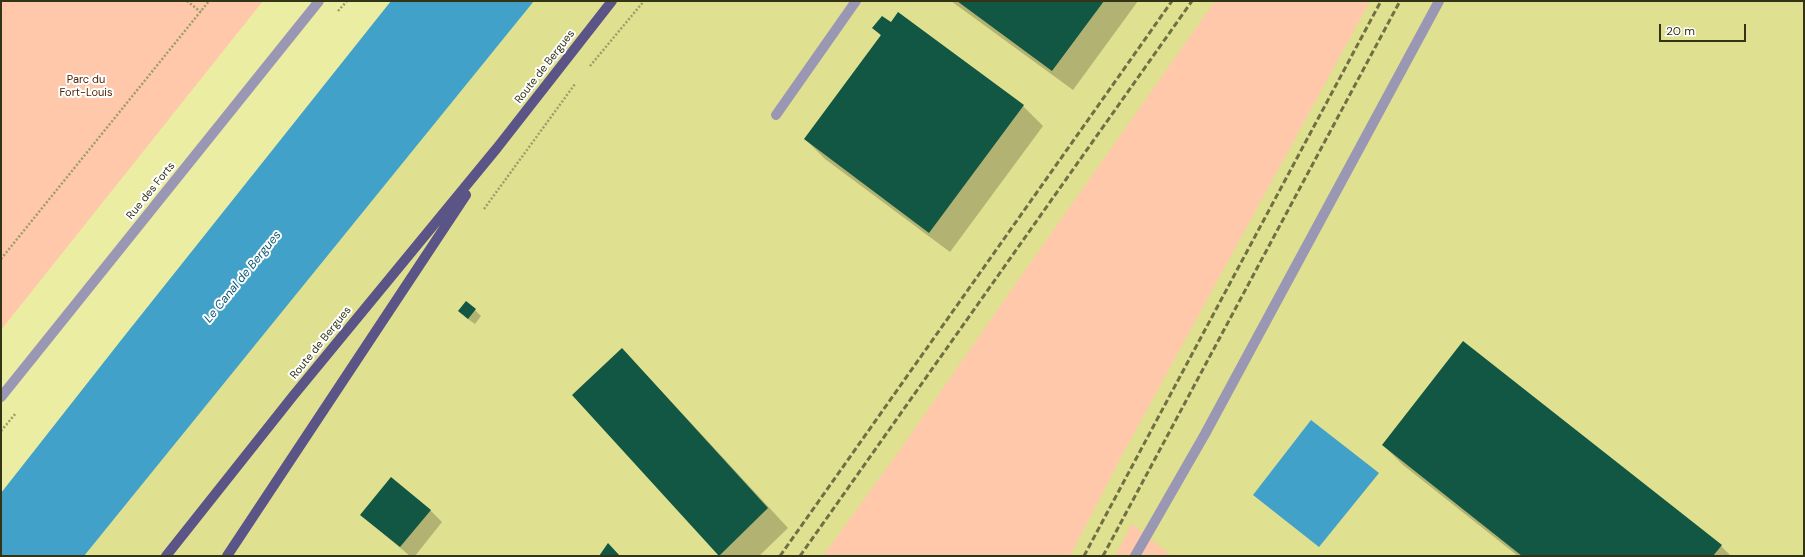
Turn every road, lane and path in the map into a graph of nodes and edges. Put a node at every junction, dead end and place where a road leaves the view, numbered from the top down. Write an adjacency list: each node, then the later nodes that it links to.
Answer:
1 (187, 1): 8 (path)
2 (209, 1): 8 (path)
3 (319, 1): 15 (street, Rue des Forts)
4 (612, 1): 12 (main road, Route de Bergues)
5 (644, 1): 9 (path)
6 (856, 1): 11 (street)
7 (1439, 1): 20 (street)
8 (201, 12): 14 (path)
9 (587, 69)
10 (580, 79): 13 (path)
11 (776, 115)
12 (497, 148): 16 (main road, Route de Bergues); 19 (main road, Route de Bergues)
13 (480, 214)
14 (1, 259)
15 (1, 397)
16 (184, 533): 17 (main road, Route de Bergues); 18 (main road)
17 (166, 556)
18 (170, 556)
19 (227, 556)
20 (1135, 556)

